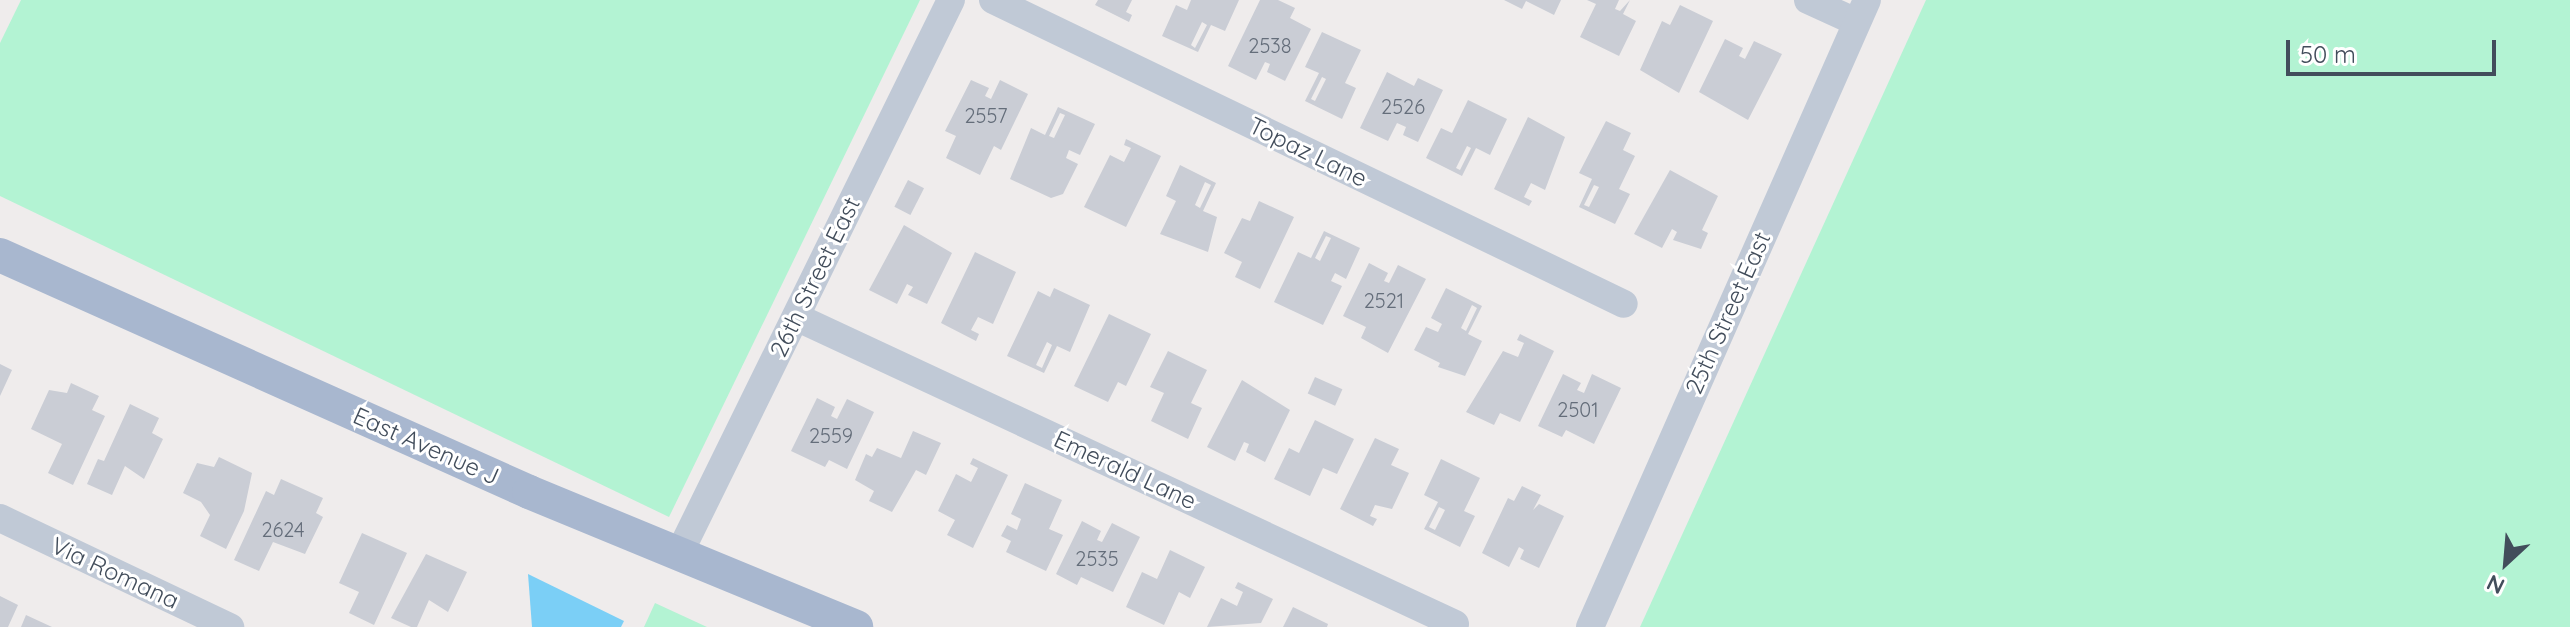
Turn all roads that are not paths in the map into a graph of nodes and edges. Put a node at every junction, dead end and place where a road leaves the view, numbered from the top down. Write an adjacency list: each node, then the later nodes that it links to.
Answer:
1 (951, 0): 7 (street, 26th Street East)
2 (993, 0): 6 (street, Topaz Lane)
3 (1808, 0): 4 (street)
4 (1862, 11): 13 (street, 25th Street East)
5 (0, 255): 9 (main road, East Avenue J)
6 (1624, 304)
7 (796, 317): 9 (street, 26th Street East); 10 (street, Emerald Lane)
8 (0, 518): 11 (street, Via Romana)
9 (679, 554): 12 (main road, East Avenue J)
10 (1455, 624)
11 (230, 627)
12 (856, 627)
13 (1590, 627)

